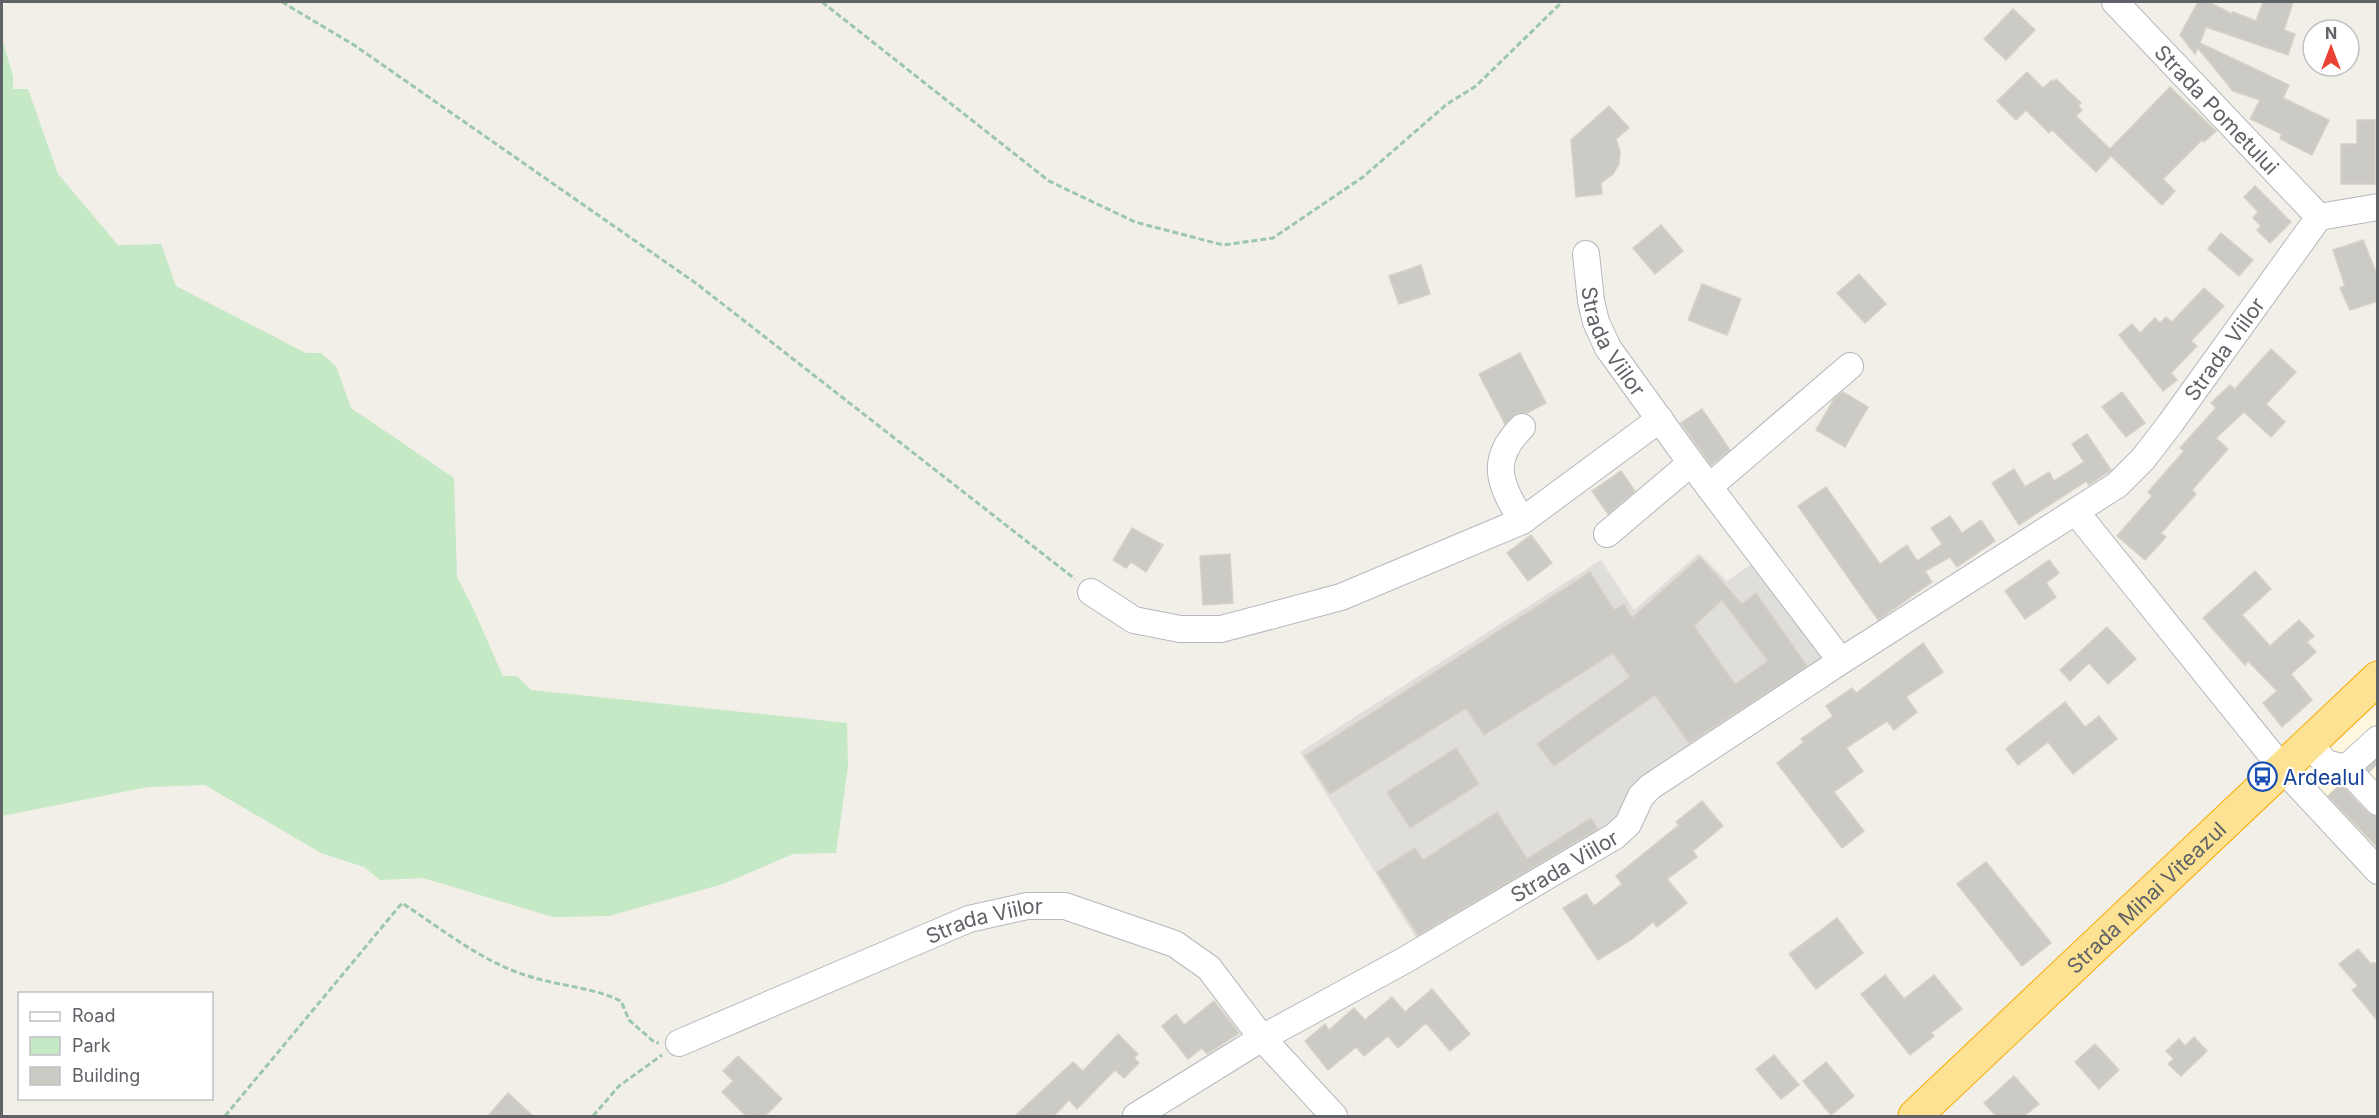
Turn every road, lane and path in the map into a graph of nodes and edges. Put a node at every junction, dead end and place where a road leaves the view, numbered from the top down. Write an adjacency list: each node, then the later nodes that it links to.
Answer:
1 (282, 2): 16 (path)
2 (822, 2): 3 (path)
3 (1562, 2)
4 (2115, 2): 6 (street, Strada Pometului)
5 (2378, 207): 6 (street)
6 (2319, 217): 13 (street, Strada Viilor)
7 (1586, 254): 9 (street, Strada Viilor)
8 (1850, 366): 12 (street)
9 (1659, 419): 11 (street, Strada Viilor); 14 (street, Strada Viilor)
10 (1522, 427): 14 (street)
11 (1691, 463): 12 (street, Strada Viilor); 15 (street)
12 (1709, 487): 17 (street, Strada Viilor)
13 (2076, 512): 17 (street, Strada Viilor); 21 (street)
14 (1522, 521): 16 (street, Strada Viilor)
15 (1607, 534)
16 (1091, 592)
17 (1841, 661): 25 (street, Strada Viilor)
18 (2378, 678): 20 (highway, Strada Mihai Viteazul)
19 (2378, 739): 22 (street)
20 (2308, 743): 21 (highway, Strada Mihai Viteazul); 22 (street)
21 (2282, 768): 24 (street); 31 (highway, Strada Mihai Viteazul)
22 (2346, 768): 23 (street)
23 (2378, 802)
24 (2378, 871)
25 (1262, 1038): 26 (street, Strada Viilor); 29 (street, Strada Viilor); 30 (street, Strada Viilor)
26 (679, 1043): 27 (path); 28 (path)
27 (225, 1116)
28 (592, 1116)
29 (1136, 1116)
30 (1334, 1116)
31 (1916, 1116)

